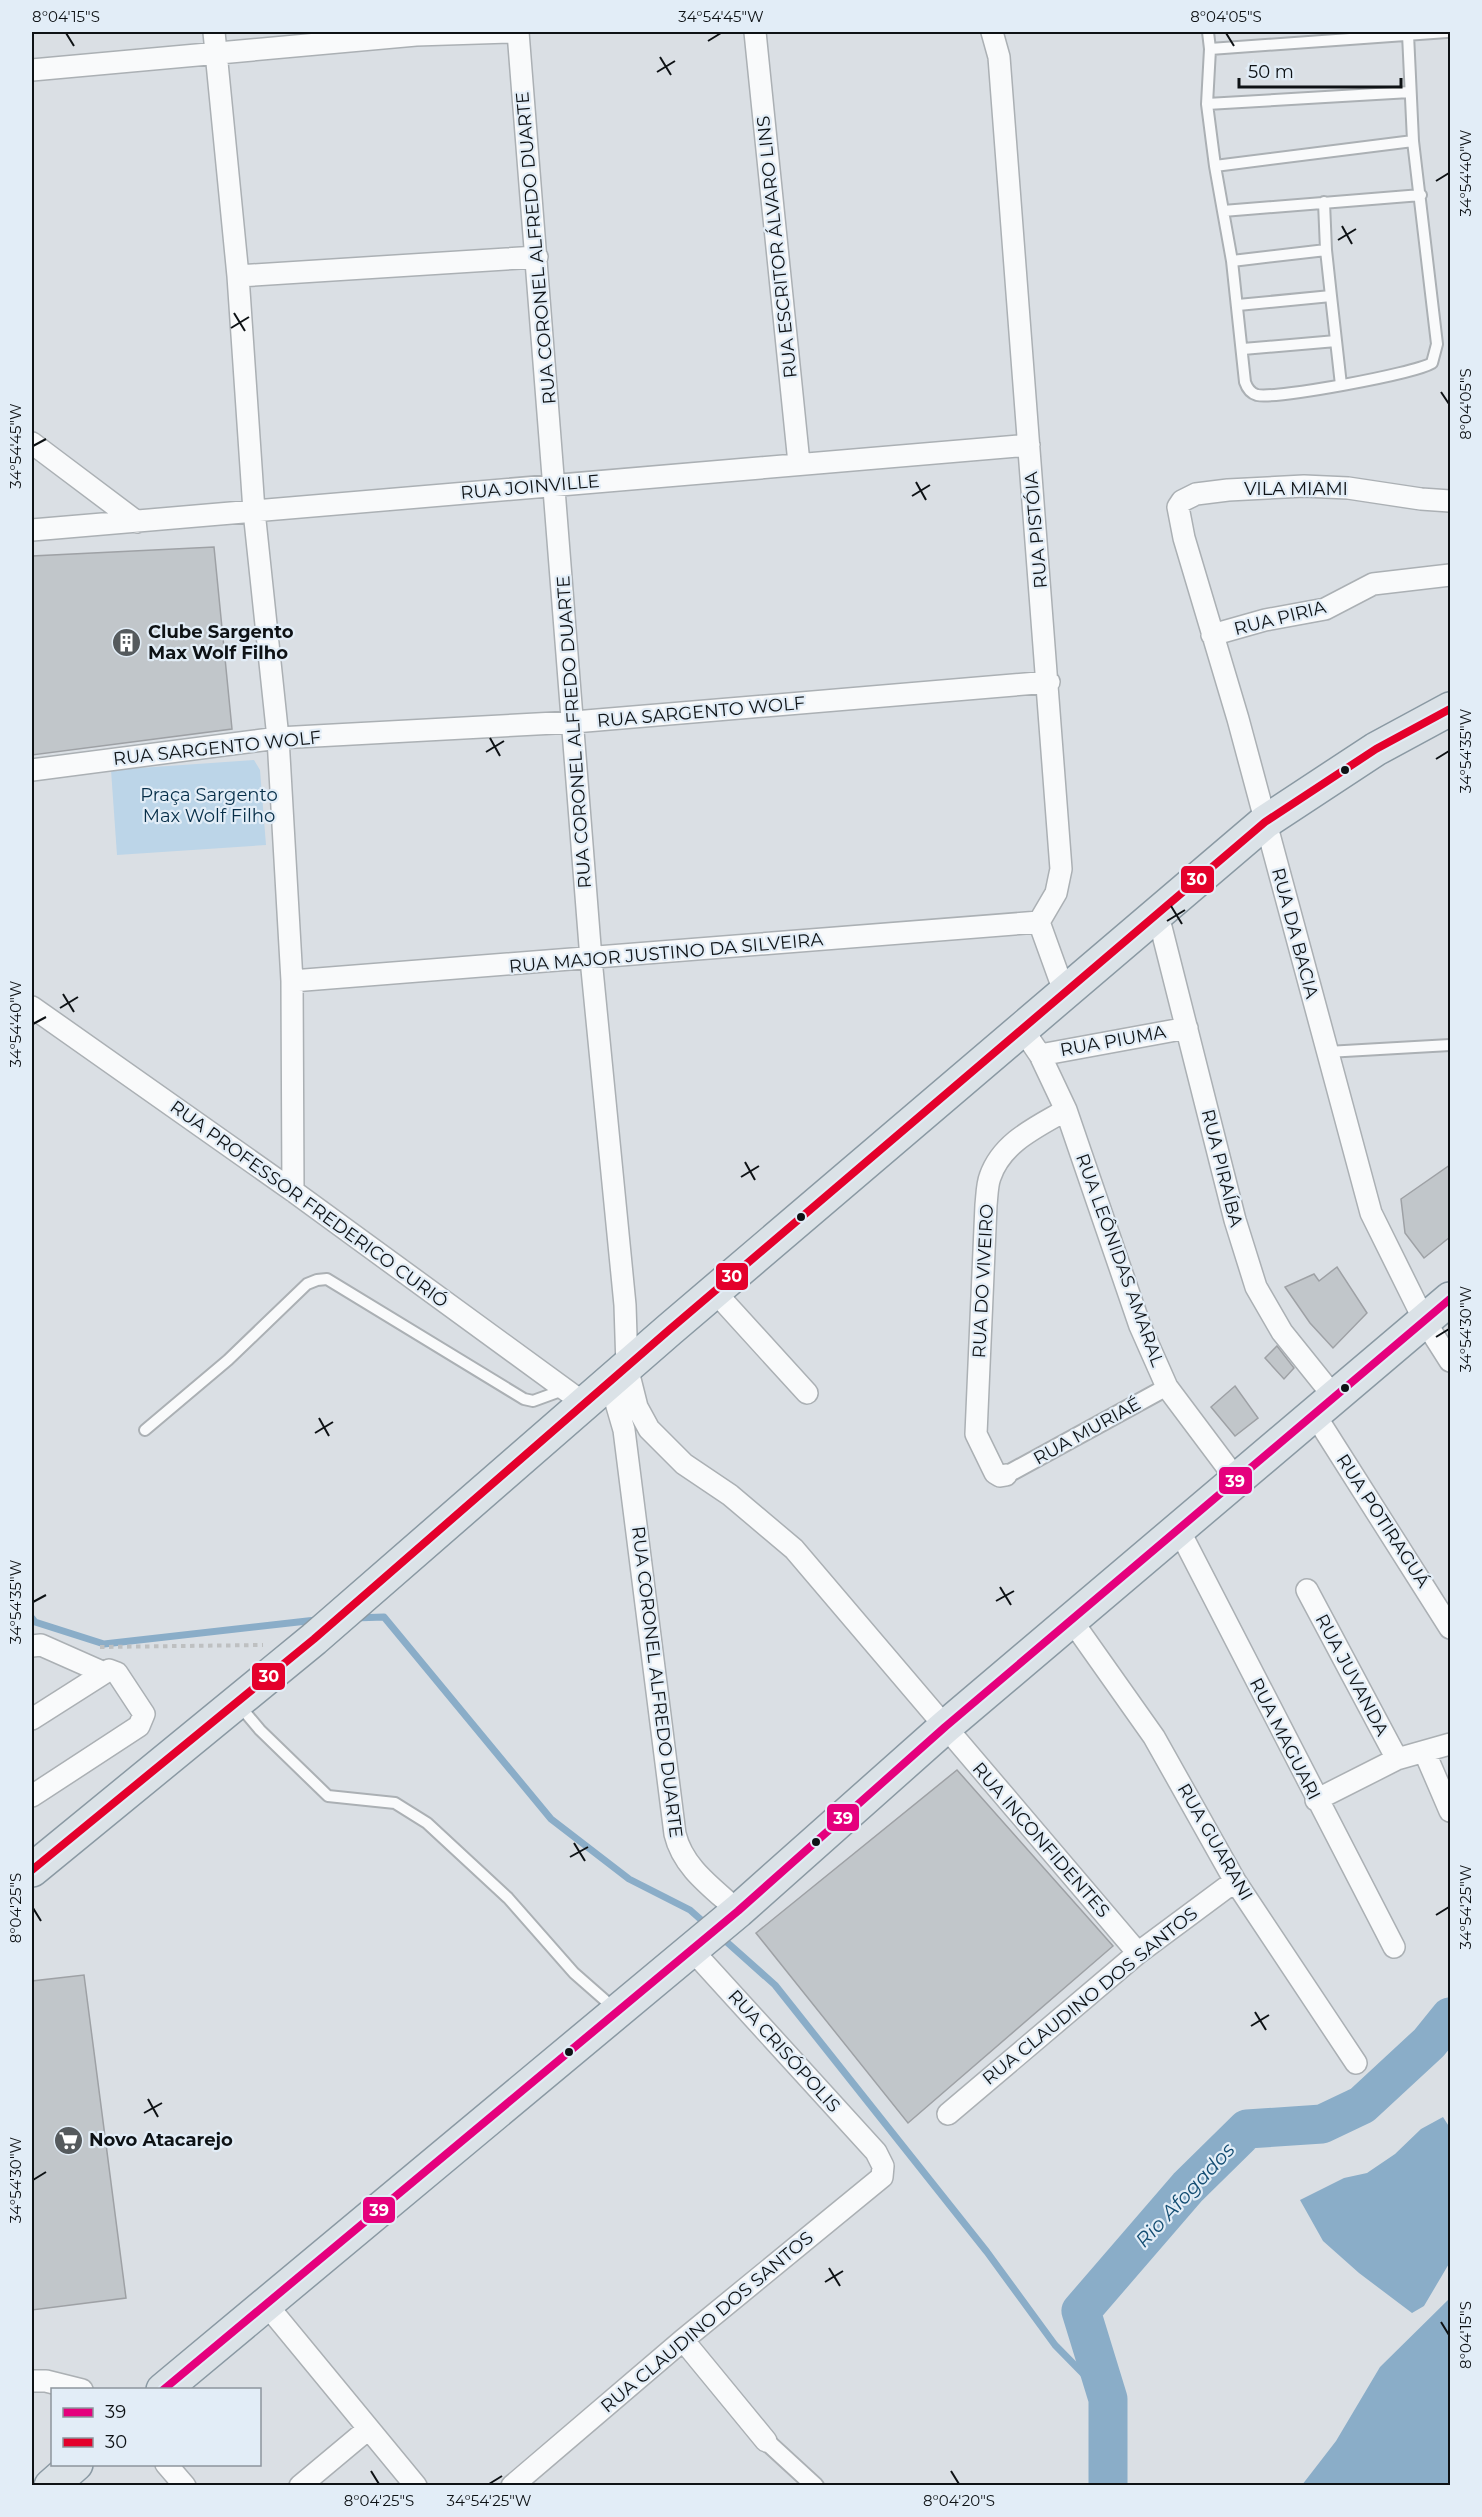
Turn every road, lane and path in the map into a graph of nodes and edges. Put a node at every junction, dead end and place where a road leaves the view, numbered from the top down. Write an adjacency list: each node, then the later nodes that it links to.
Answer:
1 (214, 32): 11 (street)
2 (511, 32): 11 (street)
3 (518, 32): 21 (street, RUA CORONEL ALFREDO DUARTE)
4 (755, 32): 31 (street, RUA ESCRITOR ÁLVARO LINS)
5 (992, 32): 30 (street, RUA PISTÓIA)
6 (1208, 32): 10 (lane)
7 (1448, 32): 9 (lane)
8 (1370, 34): 9 (lane); 10 (lane)
9 (1408, 34): 13 (lane)
10 (1210, 49): 14 (lane)
11 (215, 53): 12 (street); 23 (street)
12 (32, 70)
13 (1410, 92): 14 (lane); 15 (lane)
14 (1207, 104): 16 (lane)
15 (1413, 141): 16 (lane); 17 (lane)
16 (1215, 166): 19 (lane)
17 (1421, 195): 18 (lane); 28 (lane)
18 (1324, 202): 19 (lane); 20 (lane)
19 (1223, 210): 22 (lane)
20 (1326, 250): 22 (lane); 24 (lane)
21 (537, 257): 23 (street); 32 (street, RUA CORONEL ALFREDO DUARTE)
22 (1232, 261): 25 (lane)
23 (238, 276): 34 (street)
24 (1331, 296): 25 (lane); 26 (lane)
25 (1238, 305): 27 (lane)
26 (1336, 341): 27 (lane); 28 (lane)
27 (1243, 349): 28 (lane)
28 (1341, 385)
29 (32, 443): 35 (street)
30 (1029, 445): 31 (street, RUA JOINVILLE); 40 (street, RUA PISTÓIA)
31 (799, 463): 32 (street, RUA JOINVILLE)
32 (555, 485): 34 (street, RUA JOINVILLE); 42 (street, RUA CORONEL ALFREDO DUARTE)
33 (1450, 501): 37 (street, VILA MIAMI)
34 (254, 511): 35 (street, RUA JOINVILLE); 43 (street)
35 (137, 522): 36 (street, RUA JOINVILLE)
36 (32, 530)
37 (1184, 538): 39 (street, RUA DA BACIA)
38 (1450, 575): 39 (street, RUA PIRIA)
39 (1212, 635): 45 (street, RUA DA BACIA)
40 (1049, 682): 42 (street, RUA SARGENTO WOLF); 47 (street, RUA PISTÓIA)
41 (1450, 709): 45 (main road)
42 (574, 722): 43 (street, RUA SARGENTO WOLF); 48 (street, RUA CORONEL ALFREDO DUARTE)
43 (278, 738): 44 (street, RUA SARGENTO WOLF); 49 (street)
44 (32, 770)
45 (1265, 822): 46 (main road); 55 (street, RUA DA BACIA)
46 (1158, 915): 50 (main road); 52 (street, RUA PIRAÍBA)
47 (1039, 922): 48 (street, RUA MAJOR JUSTINO DA SILVEIRA); 50 (street)
48 (591, 959): 49 (street, RUA MAJOR JUSTINO DA SILVEIRA); 62 (street, RUA CORONEL ALFREDO DUARTE)
49 (292, 981): 57 (street)
50 (1065, 994): 53 (main road)
51 (32, 1007): 57 (street, RUA PROFESSOR FREDERICO CURIÓ)
52 (1187, 1028): 53 (street, RUA PIUMA); 66 (street, RUA PIRAÍBA)
53 (1031, 1042): 56 (street, RUA LEÔNIDAS AMARAL); 58 (main road)
54 (1450, 1045): 55 (lane)
55 (1327, 1052): 60 (street, RUA DA BACIA)
56 (1066, 1110): 63 (street, RUA LEÔNIDAS AMARAL); 68 (street, RUA DO VIVEIRO)
57 (293, 1191): 65 (street, RUA PROFESSOR FREDERICO CURIÓ)
58 (715, 1292): 62 (main road); 64 (street)
59 (1450, 1299): 60 (main road)
60 (1424, 1320): 61 (street, RUA DA BACIA); 66 (main road)
61 (1450, 1361)
62 (619, 1374): 65 (main road); 80 (street, RUA CORONEL ALFREDO DUARTE); 89 (street, RUA CORONEL ALFREDO DUARTE)
63 (1167, 1387): 68 (street, RUA MURIAÉ); 69 (street, RUA LEÔNIDAS AMARAL)
64 (807, 1394)
65 (575, 1396): 67 (lane); 74 (main road)
66 (1325, 1407): 69 (main road); 73 (street, RUA POTIRAGUÁ)
67 (145, 1430)
68 (1006, 1475)
69 (1236, 1479): 70 (main road)
70 (1179, 1530): 72 (main road); 85 (street, RUA MAGUARI)
71 (1307, 1590): 83 (street, RUA JUVANDA)
72 (1072, 1621): 80 (main road); 88 (street, RUA GUARANI)
73 (1450, 1628)
74 (310, 1642): 76 (path); 78 (main road)
75 (32, 1646): 77 (street)
76 (98, 1647)
77 (102, 1672): 79 (street); 84 (street)
78 (237, 1702): 87 (main road); 93 (lane)
79 (32, 1719)
80 (945, 1727): 89 (main road); 92 (street, RUA INCONFIDENTES)
81 (1450, 1744): 82 (street)
82 (1425, 1753): 83 (street); 86 (street)
83 (1397, 1759): 85 (street)
84 (32, 1796)
85 (1316, 1800): 90 (street, RUA MAGUARI)
86 (1450, 1811)
87 (32, 1870)
88 (1235, 1881): 92 (street, RUA CLAUDINO DOS SANTOS); 94 (street, RUA GUARANI)
89 (732, 1916): 91 (main road)
90 (1394, 1947)
91 (693, 1948): 93 (main road); 96 (street, RUA CRISÓPOLIS)
92 (1138, 1953): 95 (street, RUA CLAUDINO DOS SANTOS)
93 (618, 2012): 97 (main road)
94 (1356, 2064)
95 (948, 2114)
96 (876, 2152): 98 (street, RUA CLAUDINO DOS SANTOS)
97 (266, 2304): 101 (main road); 102 (street)
98 (683, 2340): 103 (street); 110 (street, RUA CLAUDINO DOS SANTOS)
99 (32, 2381): 100 (street)
100 (74, 2388)
101 (165, 2388)
102 (367, 2430): 108 (street); 109 (street)
103 (766, 2441): 111 (street)
104 (74, 2466): 106 (main road)
105 (168, 2466): 107 (street)
106 (51, 2486)
107 (185, 2486)
108 (300, 2486)
109 (416, 2486)
110 (512, 2486)
111 (815, 2486)

